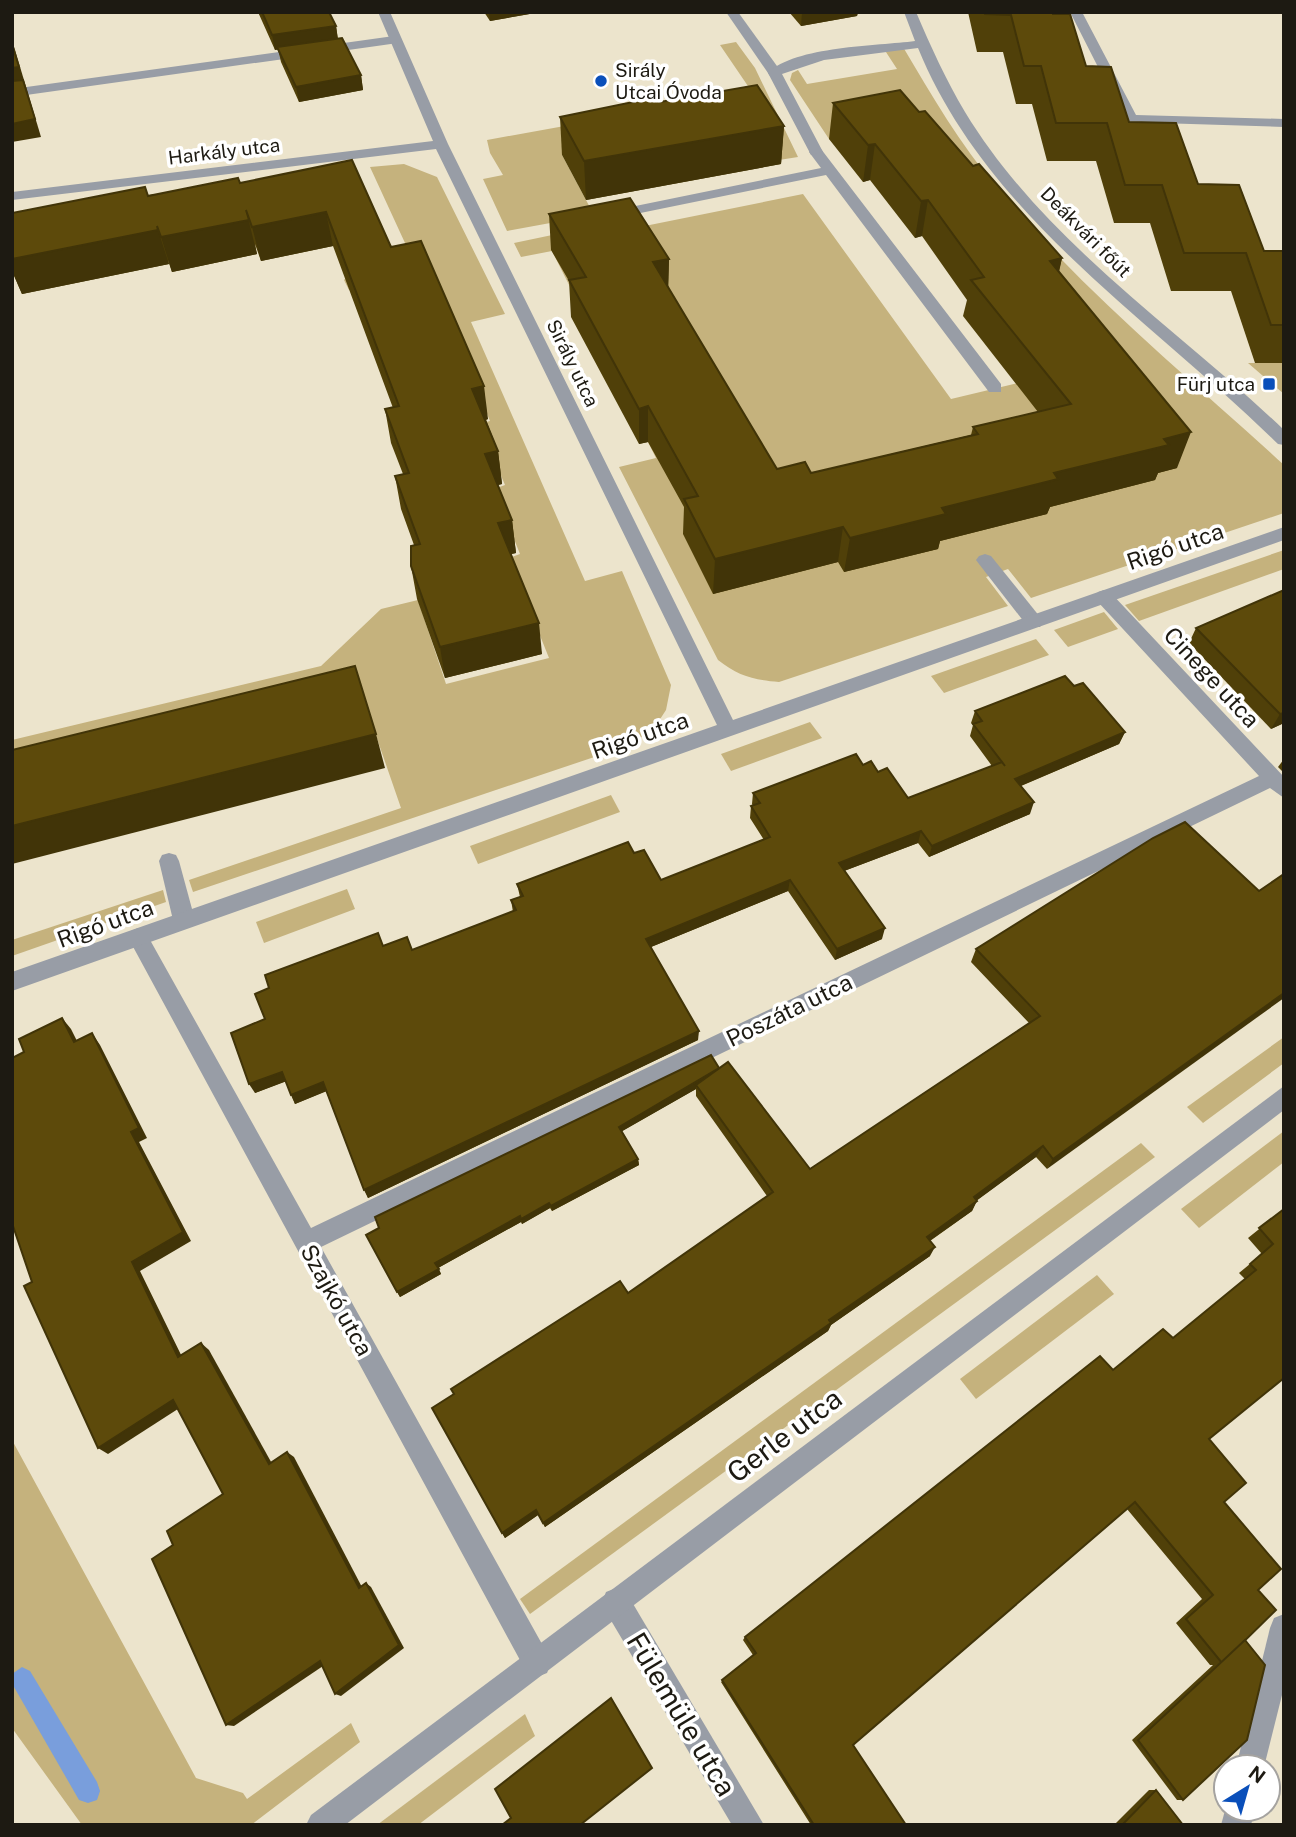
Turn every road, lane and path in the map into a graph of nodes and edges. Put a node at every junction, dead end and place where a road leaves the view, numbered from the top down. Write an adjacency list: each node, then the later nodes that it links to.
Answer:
1 (384, 12): 5 (street, Sirály utca)
2 (732, 12): 7 (street)
3 (910, 12): 6 (street, Deákvári főút)
4 (1076, 12): 9 (street)
5 (394, 40): 8 (street); 10 (street, Sirály utca)
6 (920, 44): 7 (street); 15 (street, Deákvári főút)
7 (775, 73): 11 (street)
8 (12, 93)
9 (1284, 123)
10 (441, 144): 12 (street, Harkály utca); 20 (street, Sirály utca)
11 (829, 170): 13 (street); 14 (street)
12 (12, 196)
13 (596, 218)
14 (995, 388)
15 (1284, 440)
16 (1284, 533): 18 (street, Rigó utca)
17 (985, 560): 19 (street)
18 (1104, 597): 19 (street, Rigó utca); 21 (street, Cinege utca)
19 (1034, 622): 20 (street, Rigó utca)
20 (729, 730): 23 (street, Rigó utca)
21 (1278, 784): 27 (street, Poszáta utca)
22 (169, 861): 23 (street)
23 (184, 920): 24 (street, Rigó utca)
24 (138, 937): 25 (street, Rigó utca); 27 (street, Szajkó utca)
25 (12, 982)
26 (1284, 1096): 28 (street, Gerle utca)
27 (305, 1243): 30 (street, Szajkó utca)
28 (616, 1602): 30 (street, Gerle utca); 33 (street, Fülemüle utca)
29 (1284, 1628): 31 (street)
30 (537, 1663): 32 (street, Gerle utca)
31 (1253, 1753)
32 (321, 1825)
33 (749, 1825)

